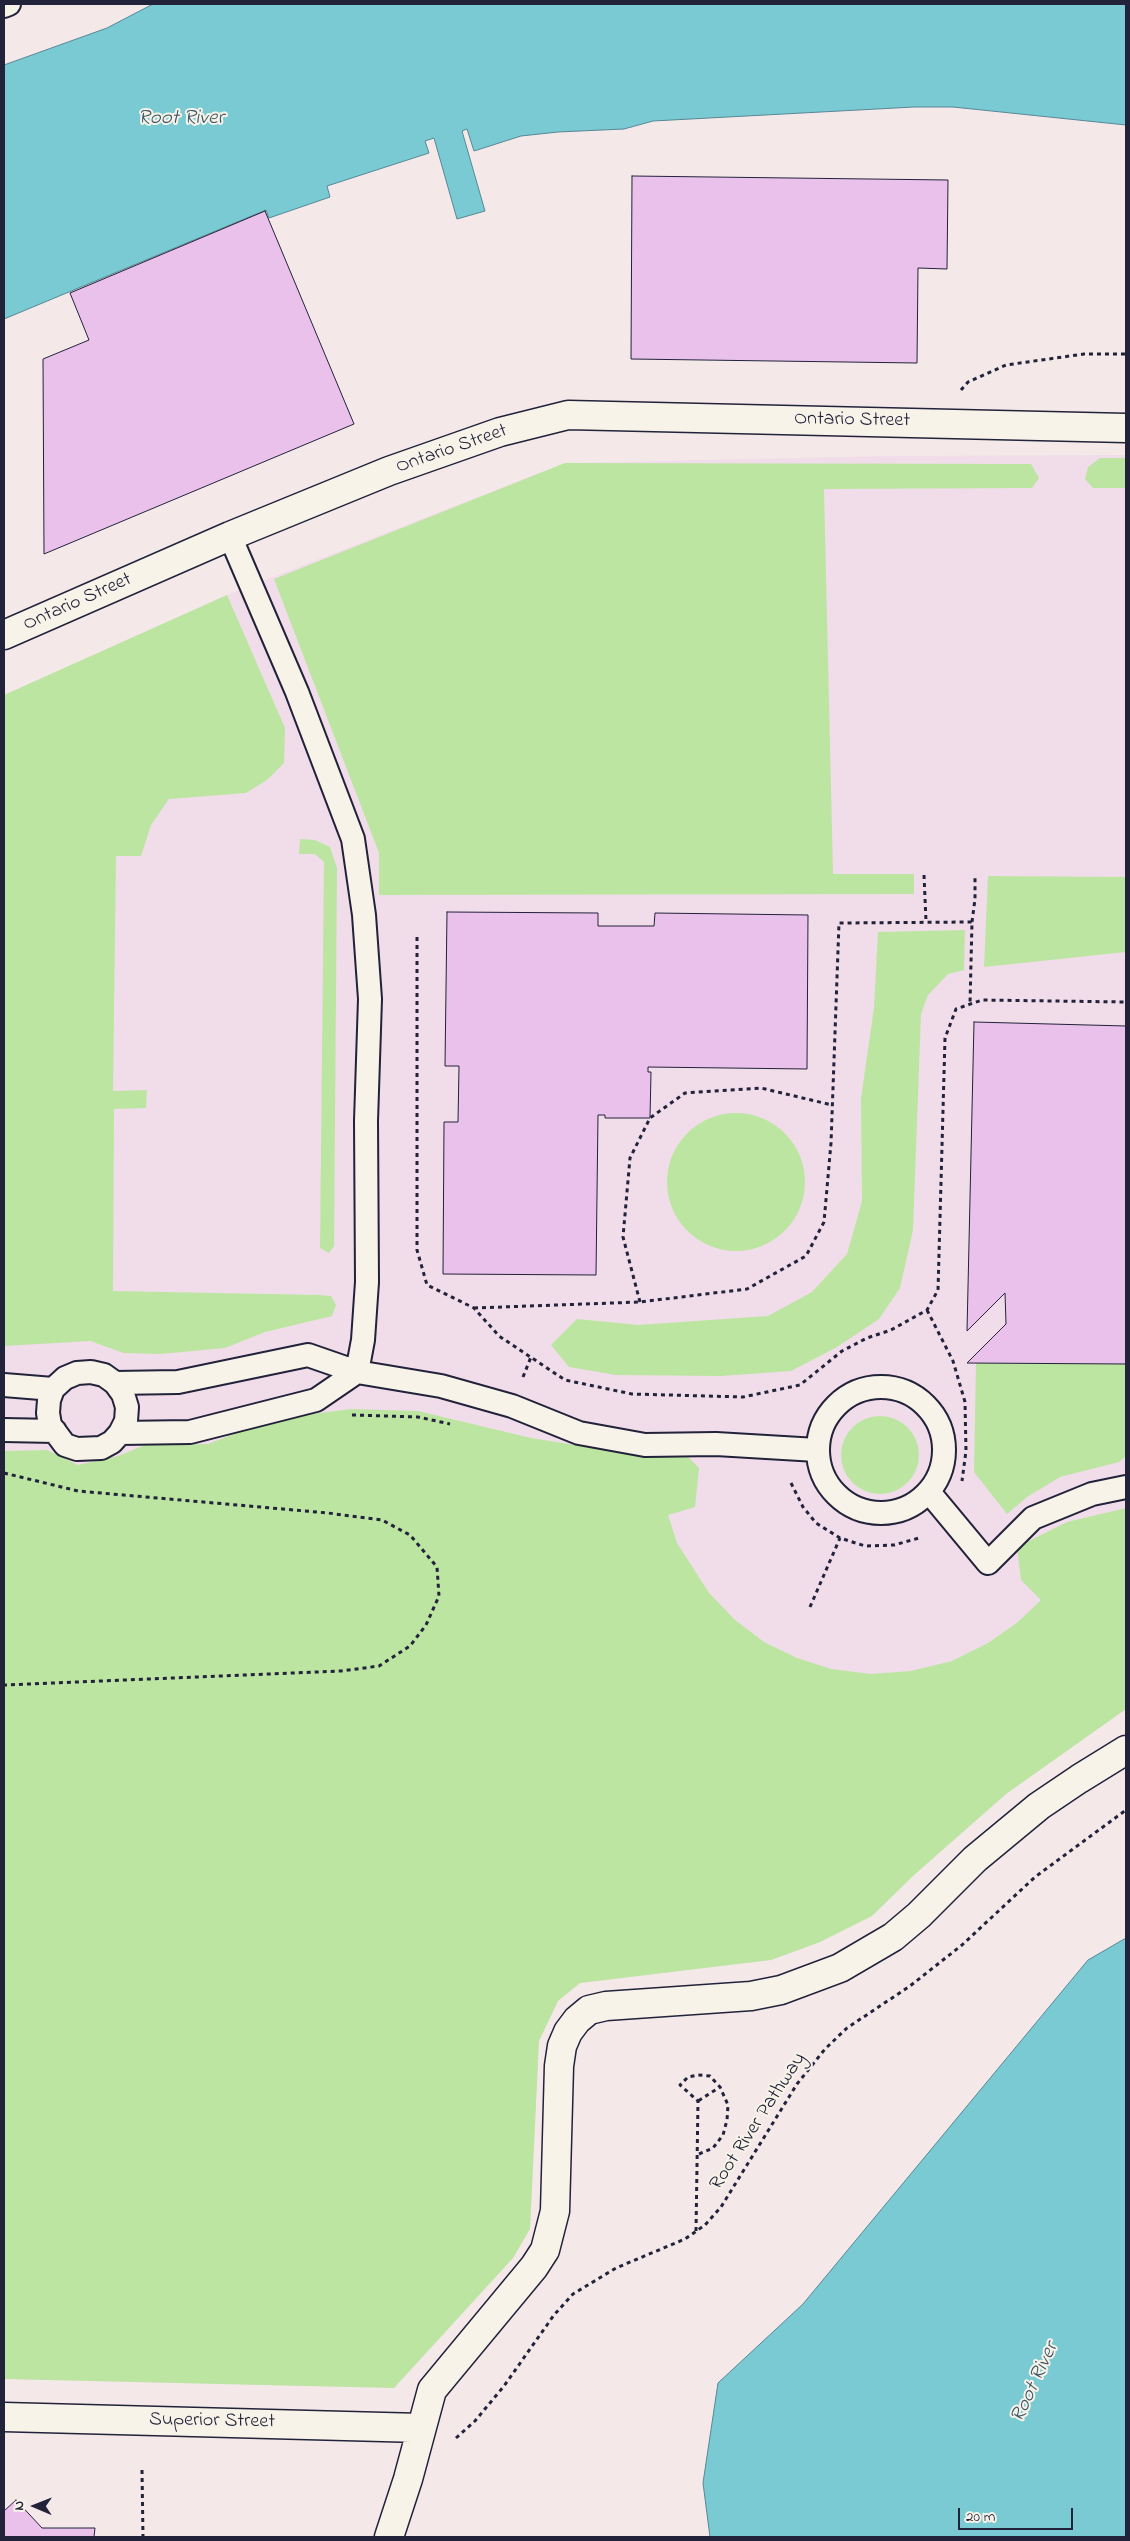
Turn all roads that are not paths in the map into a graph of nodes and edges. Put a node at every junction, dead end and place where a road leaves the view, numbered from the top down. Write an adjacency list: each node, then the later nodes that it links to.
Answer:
1 (9, 4): 2 (lane)
2 (4, 6)
3 (1126, 428): 4 (street, Ontario Street)
4 (230, 536): 5 (street, Ontario Street); 6 (lane)
5 (4, 635)
6 (357, 1372): 7 (lane); 12 (lane); 13 (lane)
7 (115, 1383): 9 (lane); 12 (lane)
8 (4, 1385): 9 (lane)
9 (53, 1389): 11 (lane)
10 (4, 1430): 11 (lane)
11 (55, 1431): 12 (lane)
12 (120, 1433)
13 (817, 1450): 15 (lane); 15 (lane)
14 (1126, 1487): 15 (lane)
15 (929, 1492)
16 (1126, 1750): 18 (street)
17 (4, 2417): 18 (street, Superior Street)
18 (421, 2428): 19 (street)
19 (390, 2537)

